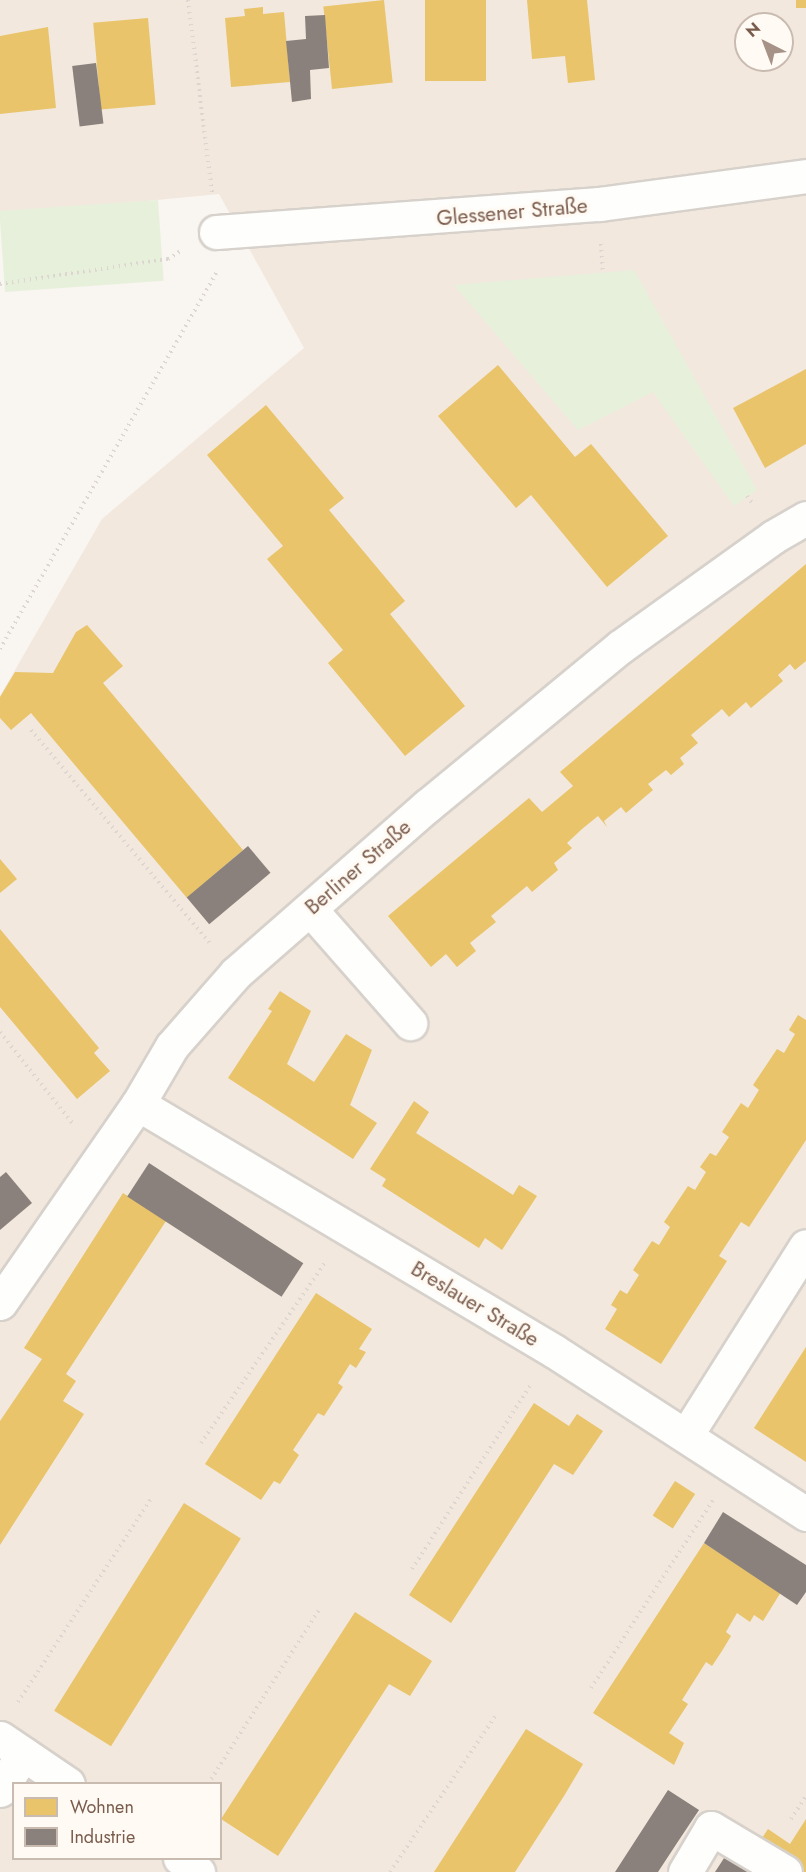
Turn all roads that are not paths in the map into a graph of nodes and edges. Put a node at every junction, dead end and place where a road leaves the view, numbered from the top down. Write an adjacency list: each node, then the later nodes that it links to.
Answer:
1 (806, 176): 2 (street, Glessener Straße)
2 (216, 232)
3 (806, 518): 4 (street, Berliner Straße)
4 (310, 909): 5 (street); 6 (street, Berliner Straße)
5 (410, 1023)
6 (138, 1104): 8 (street, Berliner Straße); 9 (street, Breslauer Straße)
7 (806, 1246): 9 (street)
8 (0, 1303)
9 (687, 1434): 10 (street, Breslauer Straße)
10 (806, 1514)
11 (12, 1734): 12 (street); 13 (street)
12 (66, 1782)
13 (0, 1790)
14 (183, 1860): 15 (street)
15 (198, 1872)
16 (685, 1872): 17 (street)
17 (785, 1872)

